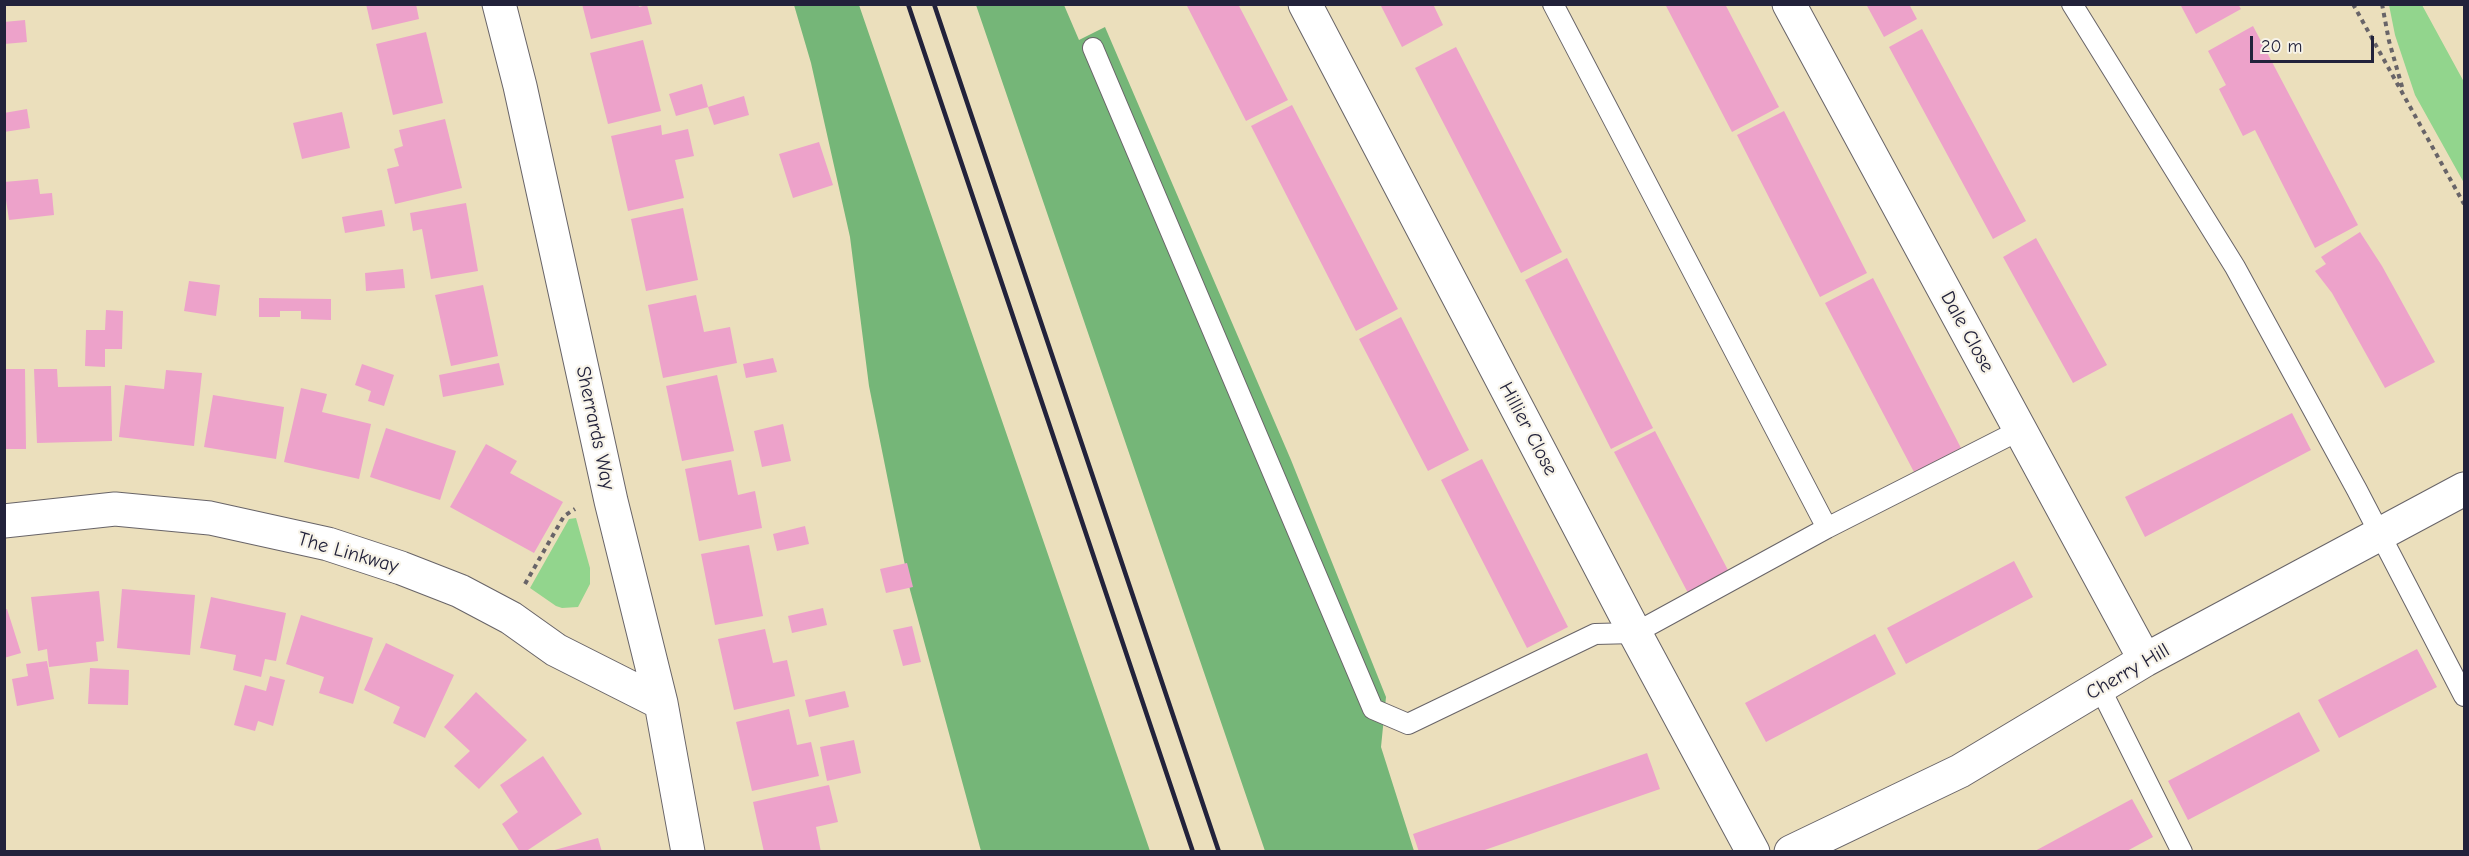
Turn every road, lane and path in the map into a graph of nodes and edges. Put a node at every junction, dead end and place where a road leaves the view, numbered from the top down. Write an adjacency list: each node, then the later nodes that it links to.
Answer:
1 (499, 4): 13 (street, Sherrards Way)
2 (1305, 4): 18 (street, Hillier Close)
3 (1553, 4): 15 (lane)
4 (1789, 4): 11 (street, Dale Close)
5 (2072, 4): 16 (lane)
6 (2353, 4): 9 (path)
7 (2382, 4): 9 (path)
8 (1094, 48): 18 (lane)
9 (2405, 96): 10 (path)
10 (2464, 204)
11 (2020, 430): 15 (lane); 19 (street, Dale Close)
12 (2464, 489): 16 (street, Cherry Hill)
13 (611, 501): 17 (path); 22 (street, Sherrards Way)
14 (4, 522): 17 (street, The Linkway)
15 (1827, 528): 18 (lane)
16 (2379, 534): 19 (street, Cherry Hill); 21 (lane)
17 (511, 618): 22 (street, The Linkway)
18 (1635, 633): 24 (street, Hillier Close)
19 (2145, 660): 20 (street, Cherry Hill)
20 (2100, 688): 25 (street, Cherry Hill); 26 (lane)
21 (2464, 696)
22 (661, 703): 23 (street, Sherrards Way)
23 (688, 852)
24 (1753, 852)
25 (1791, 852)
26 (2182, 852)

